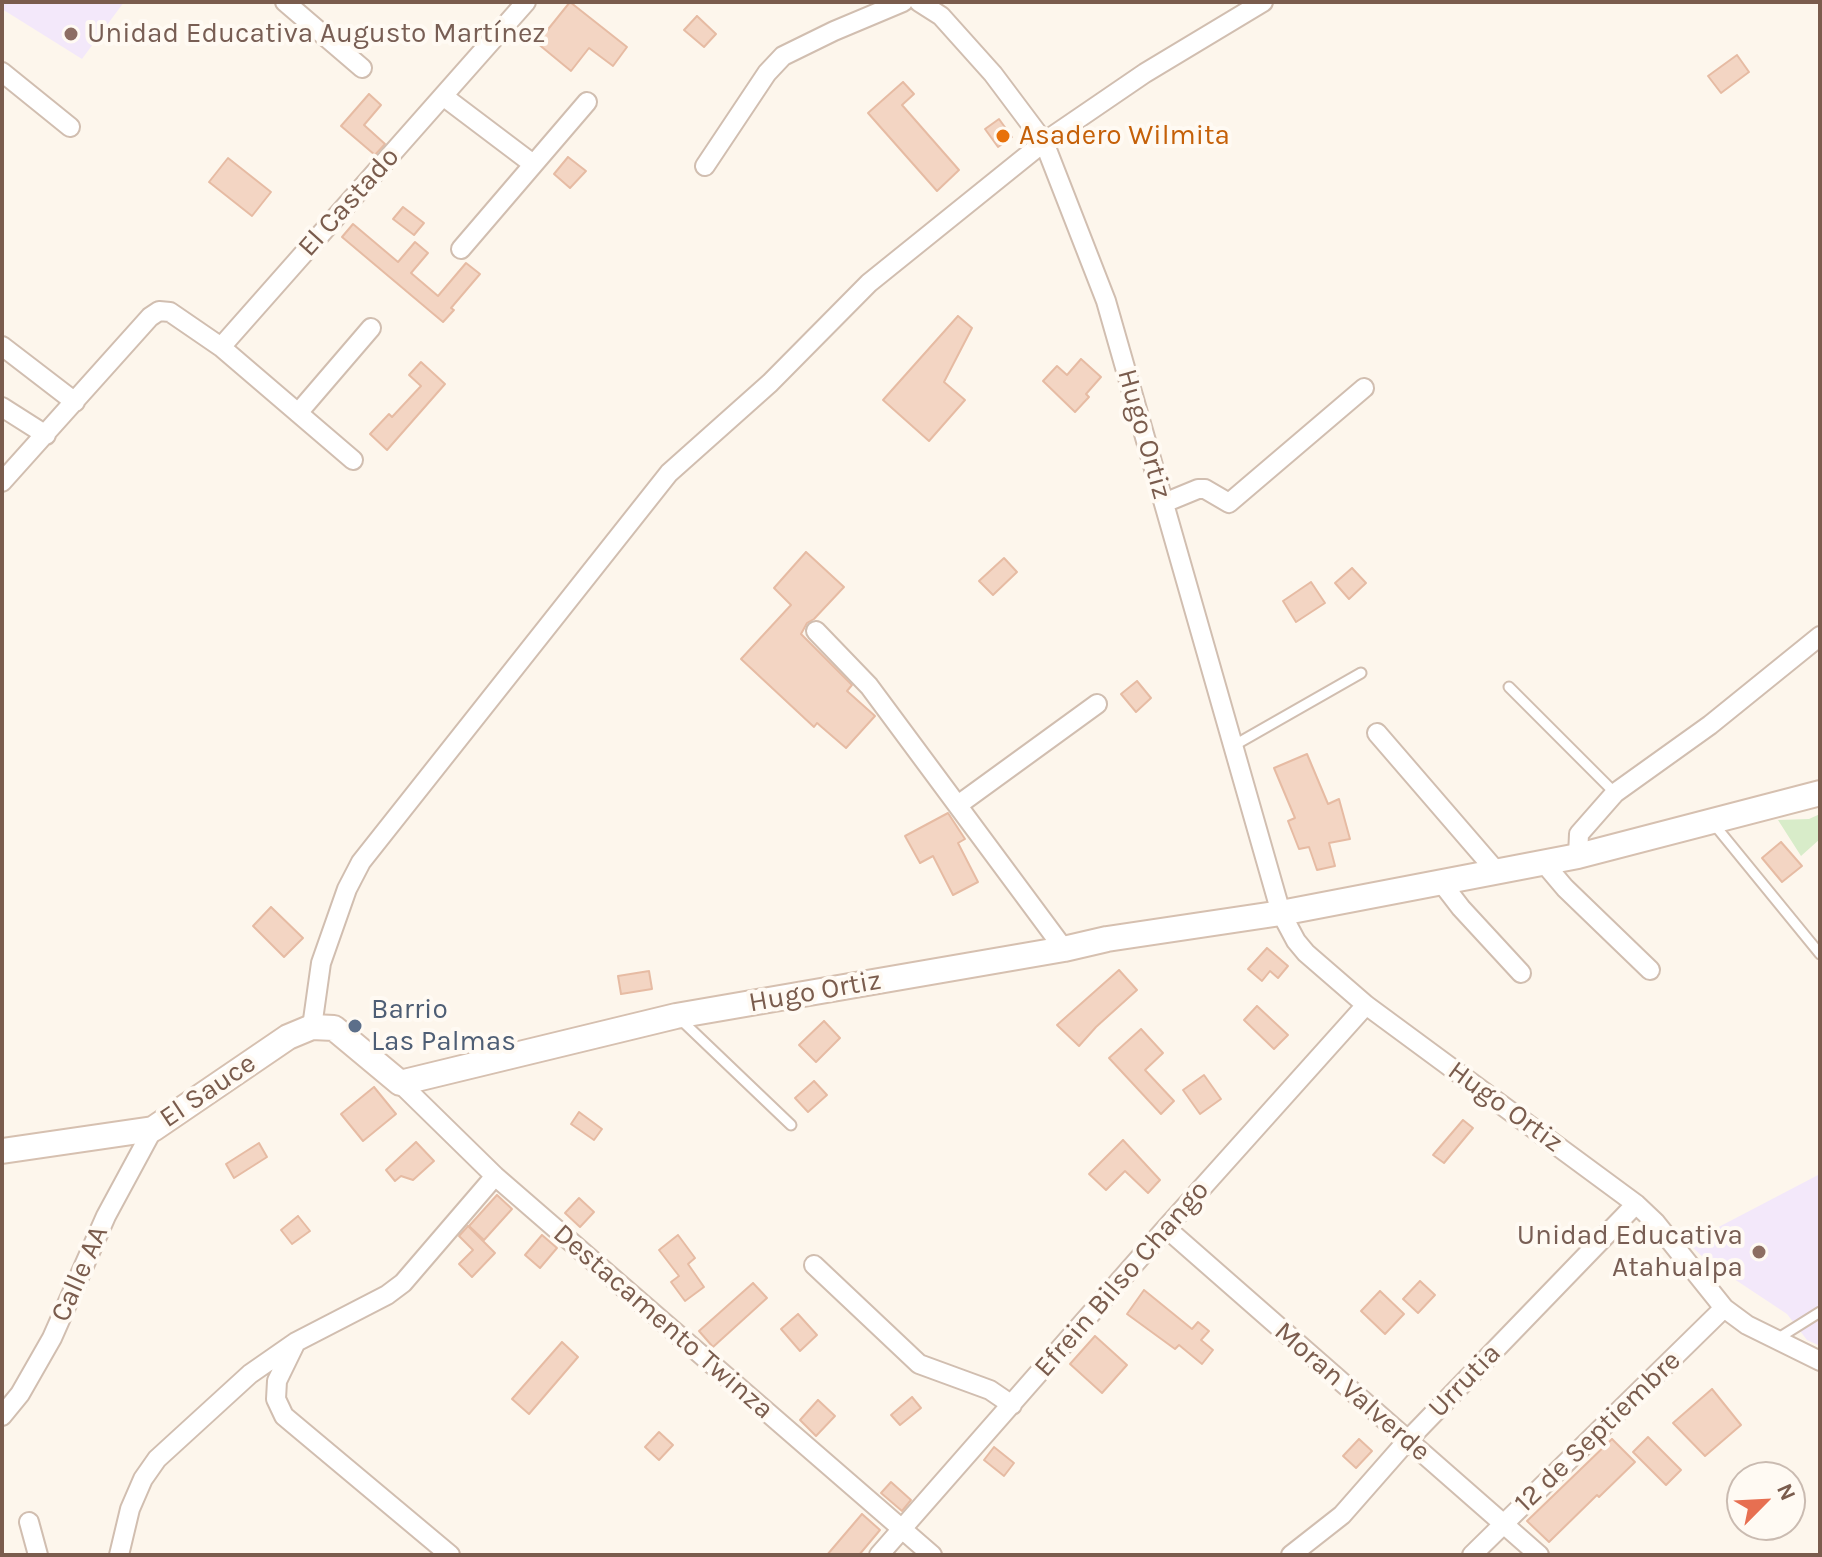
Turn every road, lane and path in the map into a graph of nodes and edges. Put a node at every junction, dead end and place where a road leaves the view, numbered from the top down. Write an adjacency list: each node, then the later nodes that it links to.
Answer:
1 (285, 2): 6 (street)
2 (526, 2): 8 (street, El Castado)
3 (903, 2): 13 (street)
4 (919, 2): 11 (street, Hugo Ortiz)
5 (1263, 2): 11 (street)
6 (362, 68)
7 (2, 72): 10 (street)
8 (443, 96): 12 (street); 17 (street, El Castado)
9 (587, 102): 12 (street)
10 (70, 127)
11 (1044, 142): 25 (street, Hugo Ortiz); 48 (street)
12 (533, 164): 14 (street)
13 (705, 166)
14 (461, 249)
15 (371, 328): 21 (street)
16 (2, 346): 19 (street)
17 (221, 347): 19 (street); 21 (street)
18 (1364, 388): 25 (street)
19 (75, 402): 22 (street)
20 (2, 407): 22 (street)
21 (298, 413): 23 (street)
22 (46, 435): 24 (street)
23 (353, 460)
24 (2, 482)
25 (1164, 503): 32 (street, Hugo Ortiz)
26 (816, 631): 35 (street)
27 (1820, 636): 33 (street)
28 (1361, 673): 32 (lane)
29 (1509, 687): 33 (lane)
30 (1097, 704): 35 (street)
31 (1377, 733): 39 (street)
32 (1233, 746): 41 (street, Hugo Ortiz)
33 (1615, 793): 37 (street)
34 (1820, 793): 36 (street)
35 (958, 805): 42 (street)
36 (1711, 821): 37 (street); 43 (lane)
37 (1578, 856): 38 (street)
38 (1543, 862): 39 (street); 44 (street)
39 (1497, 872): 40 (street)
40 (1441, 882): 41 (street); 45 (street)
41 (1281, 913): 42 (street, Hugo Ortiz); 46 (street, Hugo Ortiz)
42 (1064, 949): 47 (street, Hugo Ortiz)
43 (1820, 954)
44 (1650, 970)
45 (1521, 973)
46 (1366, 1005): 54 (street, Hugo Ortiz); 55 (street, Efrein Bilso Chango)
47 (676, 1016): 49 (street, Hugo Ortiz); 50 (lane)
48 (312, 1027): 49 (street); 51 (street, El Sauce)
49 (400, 1083): 53 (street, Destacamento Twinza)
50 (791, 1125)
51 (153, 1129): 52 (street, El Sauce); 63 (street, Calle AA)
52 (2, 1151)
53 (495, 1176): 60 (street); 67 (street, Destacamento Twinza)
54 (1636, 1204): 57 (street, Hugo Ortiz); 64 (street, Urrutia)
55 (1166, 1228): 62 (street, Efrein Bilso Chango); 64 (street, Moran Valverde)
56 (814, 1265): 62 (street)
57 (1724, 1308): 59 (street, Hugo Ortiz); 66 (street, 12 de Septiembre)
58 (1820, 1312): 59 (lane)
59 (1777, 1339): 61 (street, Hugo Ortiz)
60 (296, 1342): 69 (street); 70 (street)
61 (1820, 1361)
62 (1012, 1405): 67 (street, Efrein Bilso Chango)
63 (2, 1416)
64 (1407, 1441): 66 (street, Moran Valverde); 73 (street, Urrutia)
65 (29, 1522): 68 (street)
66 (1503, 1525): 74 (street, 12 de Septiembre); 75 (street, Moran Valverde)
67 (903, 1530): 71 (street, Efrein Bilso Chango); 72 (street, Destacamento Twinza)
68 (38, 1555)
69 (119, 1555)
70 (450, 1555)
71 (879, 1555)
72 (932, 1555)
73 (1291, 1555)
74 (1472, 1555)
75 (1539, 1555)

